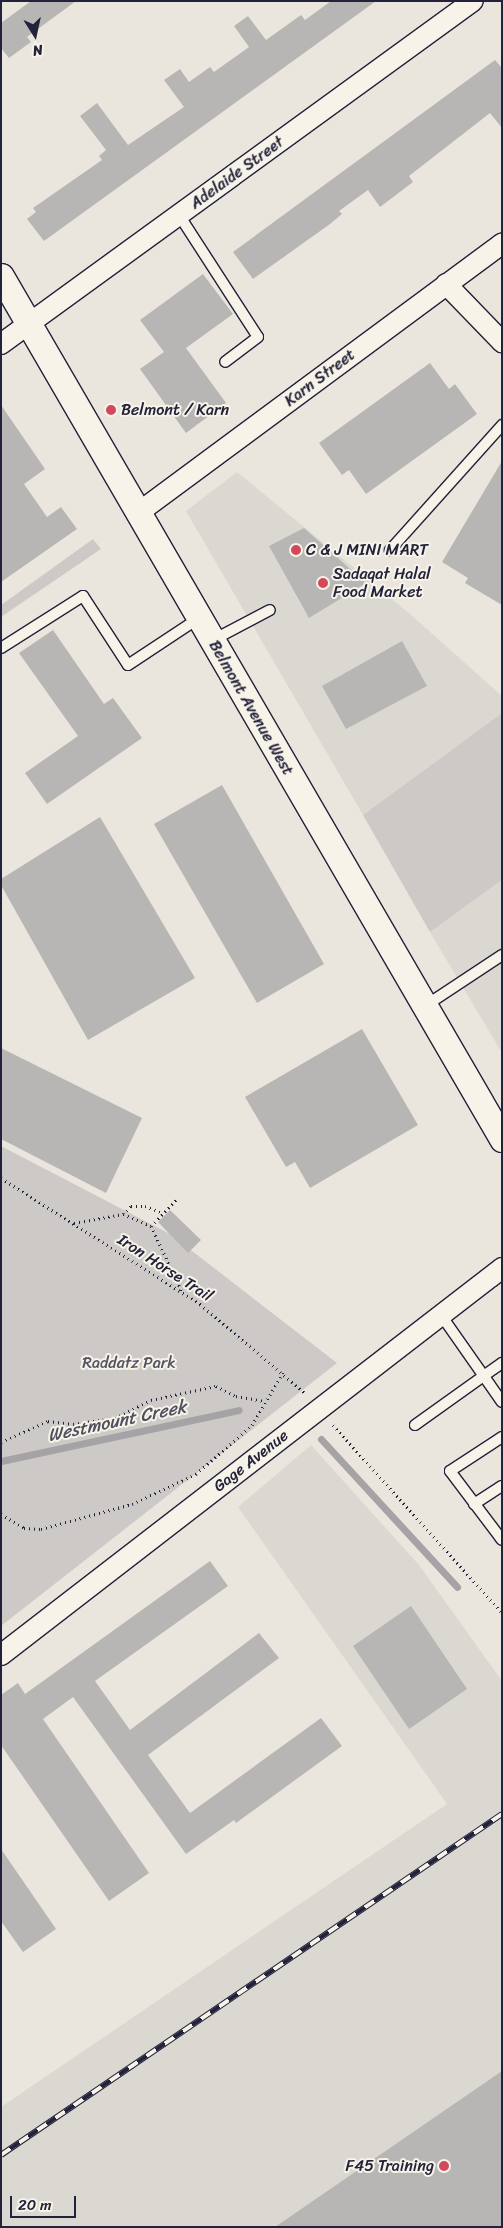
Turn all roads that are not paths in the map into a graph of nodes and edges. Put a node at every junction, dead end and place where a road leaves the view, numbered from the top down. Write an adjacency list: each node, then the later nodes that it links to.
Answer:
1 (473, 1): 2 (street, Adelaide Street)
2 (179, 215): 6 (street, Adelaide Street); 9 (lane)
3 (502, 244): 5 (street, Karn Street)
4 (1, 276): 6 (street, Belmont Avenue West)
5 (446, 284): 7 (street); 11 (street, Karn Street)
6 (30, 324): 8 (street, Adelaide Street); 11 (street, Belmont Avenue West)
7 (502, 342)
8 (1, 344)
9 (225, 362)
10 (502, 426): 12 (lane)
11 (138, 513): 14 (street, Belmont Avenue West)
12 (390, 550)
13 (270, 610): 15 (lane)
14 (199, 618): 15 (street, Belmont Avenue West); 16 (lane)
15 (213, 641): 18 (street, Belmont Avenue West)
16 (1, 648)
17 (502, 955): 18 (lane)
18 (425, 1007): 19 (street, Belmont Avenue West)
19 (502, 1140)
20 (502, 1268): 21 (street, Gage Avenue)
21 (441, 1315): 23 (lane); 30 (street, Gage Avenue)
22 (502, 1363): 23 (lane)
23 (483, 1376): 24 (lane); 25 (lane)
24 (502, 1402)
25 (415, 1425)
26 (500, 1441): 28 (lane)
27 (502, 1486): 28 (lane)
28 (474, 1504): 29 (lane)
29 (502, 1540)
30 (1, 1654)

